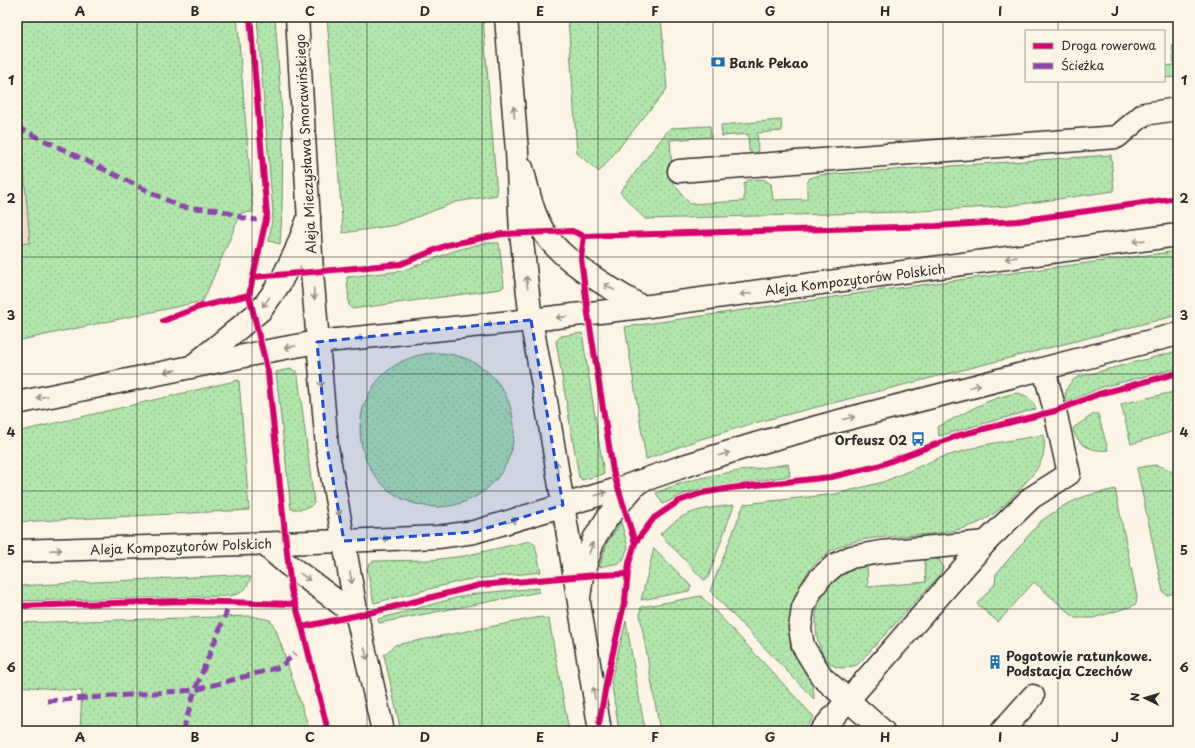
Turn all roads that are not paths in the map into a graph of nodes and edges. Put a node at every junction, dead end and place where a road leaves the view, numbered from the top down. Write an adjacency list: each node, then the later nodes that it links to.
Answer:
1 (298, 17): 6 (street, Aleja Mieczysława Smorawińskiego)
2 (506, 17): 4 (street, one-way to 2)
3 (1178, 110): 5 (street)
4 (517, 151): 8 (street, one-way to 4); 9 (street, one-way to 4)
5 (679, 171)
6 (309, 217): 11 (street, Aleja Mieczysława Smorawińskiego, one-way to 11); 12 (street, one-way to 12)
7 (1177, 233): 8 (street, Aleja Kompozytorów Polskich, one-way to 8)
8 (642, 307): 9 (street, Aleja Kompozytorów Polskich, one-way to 9)
9 (531, 320): 11 (street, Aleja Kompozytorów Polskich, one-way to 11); 16 (street, one-way to 9)
10 (1178, 334): 13 (street)
11 (318, 342): 12 (street, one-way to 12); 17 (street, Aleja Mieczysława Smorawińskiego, one-way to 17)
12 (193, 366): 14 (street, one-way to 14)
13 (1044, 369): 15 (street, one-way to 13); 18 (street)
14 (17, 403)
15 (639, 481): 16 (street, one-way to 15); 21 (street, one-way to 15)
16 (563, 505): 17 (street, Aleja Kompozytorów Polskich, one-way to 16); 21 (street)
17 (344, 541): 19 (street, Aleja Kompozytorów Polskich); 22 (street, one-way to 22)
18 (986, 542): 24 (street); 24 (street)
19 (264, 544): 20 (street, Aleja Kompozytorów Polskich, one-way to 19); 22 (street, one-way to 22)
20 (17, 551)
21 (579, 599): 26 (street, one-way to 21)
22 (357, 616): 25 (street, one-way to 25)
23 (1033, 696): 29 (street)
24 (847, 700): 27 (street); 28 (street)
25 (383, 731)
26 (600, 731)
27 (820, 731)
28 (882, 731)
29 (1002, 731)

